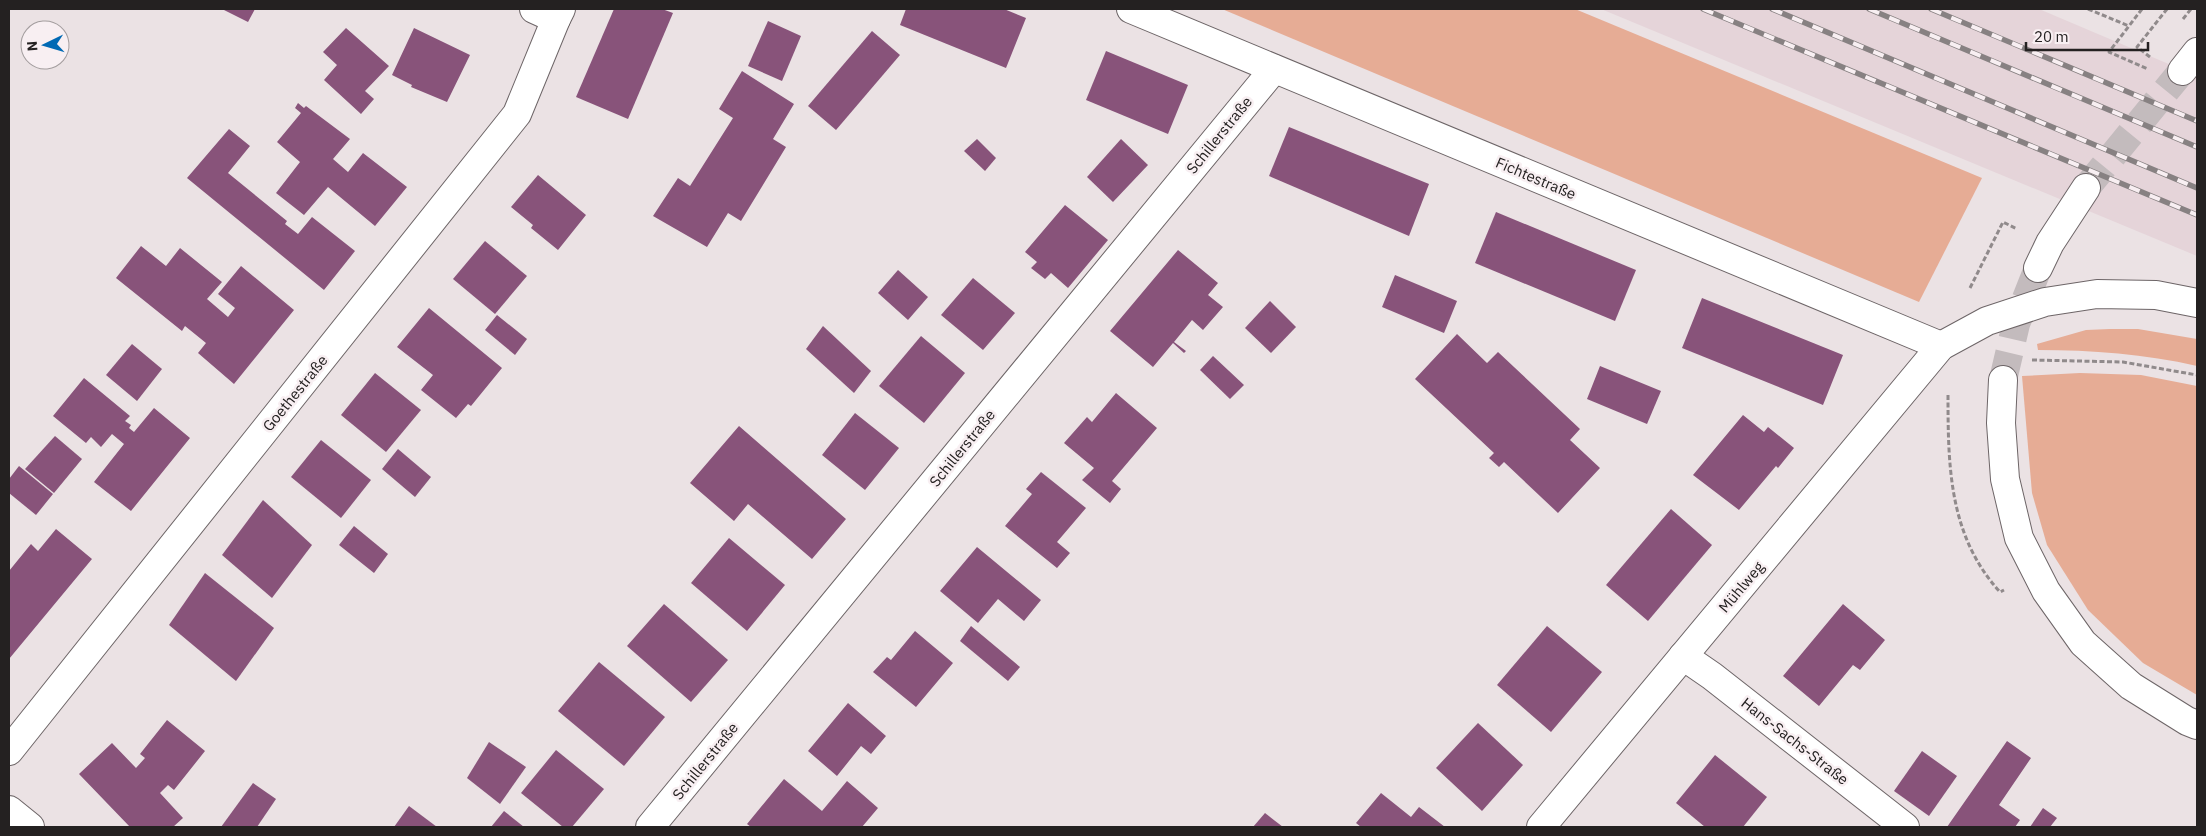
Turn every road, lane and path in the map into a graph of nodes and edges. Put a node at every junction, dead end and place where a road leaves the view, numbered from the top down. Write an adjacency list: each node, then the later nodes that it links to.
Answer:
1 (1131, 9): 9 (street, Fichtestraße)
2 (2088, 9): 6 (path)
3 (2142, 9): 6 (path)
4 (2168, 9): 8 (path)
5 (550, 12): 23 (street, Goethestraße)
6 (2129, 26): 7 (path)
7 (2109, 52)
8 (2150, 57)
9 (1274, 69): 15 (street, Fichtestraße); 26 (street, Schillerstraße)
10 (2086, 188): 12 (street)
11 (2021, 231): 13 (path)
12 (2038, 268)
13 (1968, 293)
14 (2197, 303): 15 (street)
15 (1942, 346): 21 (street, Mühlweg)
16 (2029, 360): 17 (path)
17 (2197, 375)
18 (2003, 380): 22 (street)
19 (1948, 386): 20 (path)
20 (2001, 582)
21 (1683, 656): 27 (street, Mühlweg); 28 (street, Hans-Sachs-Straße)
22 (2197, 725)
23 (10, 747)
24 (9, 810): 25 (street)
25 (30, 827)
26 (650, 827)
27 (1541, 827)
28 (1905, 827)

